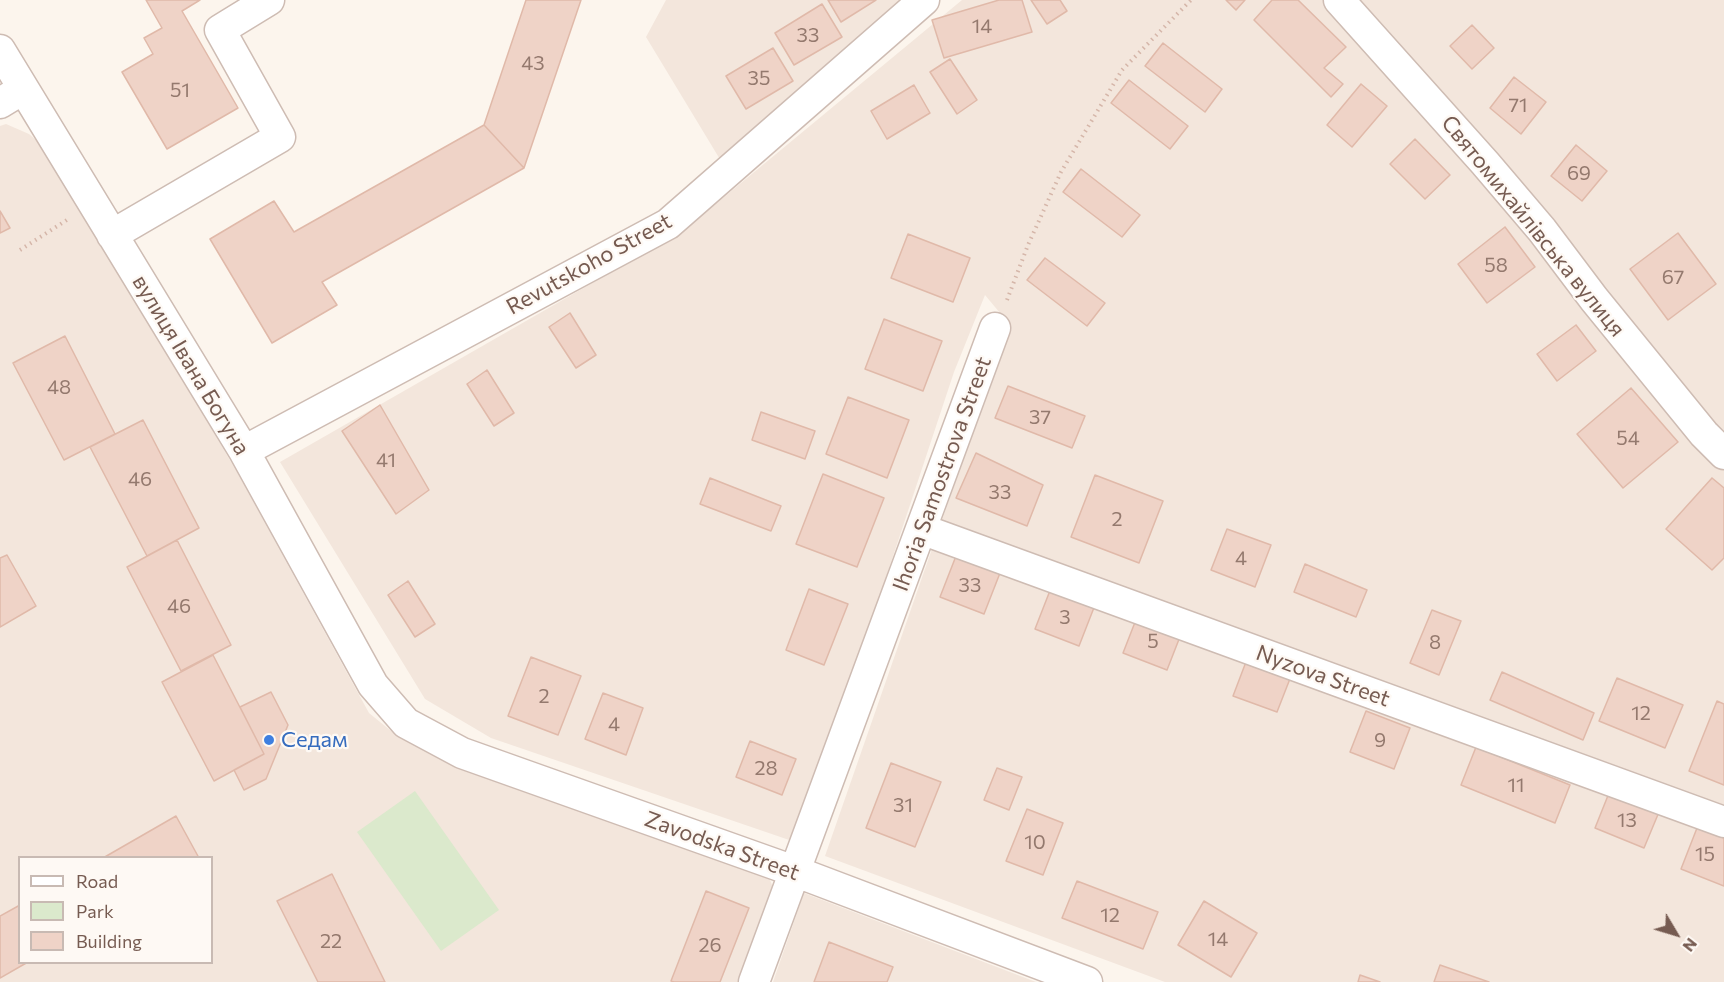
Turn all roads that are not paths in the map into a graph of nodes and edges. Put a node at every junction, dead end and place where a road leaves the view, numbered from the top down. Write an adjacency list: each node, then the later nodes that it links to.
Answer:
1 (269, 0): 6 (street)
2 (924, 0): 8 (street, Revutskoho Street)
3 (1339, 0): 9 (street, Святомихайлівська вулиця)
4 (0, 50): 5 (street, вулиця Івана Богуна)
5 (12, 96): 6 (street, вулиця Івана Богуна)
6 (112, 235): 8 (street, вулиця Івана Богуна)
7 (995, 328): 10 (street, Ihoria Samostrova Street)
8 (244, 451): 11 (street, вулиця Івана Богуна)
9 (1724, 454)
10 (921, 529): 12 (street, Nyzova Street); 13 (street, Ihoria Samostrova Street)
11 (373, 686): 13 (street, Zavodska Street)
12 (1724, 822)
13 (794, 871): 14 (street, Ihoria Samostrova Street); 15 (street, Zavodska Street)
14 (754, 982)
15 (1087, 982)

